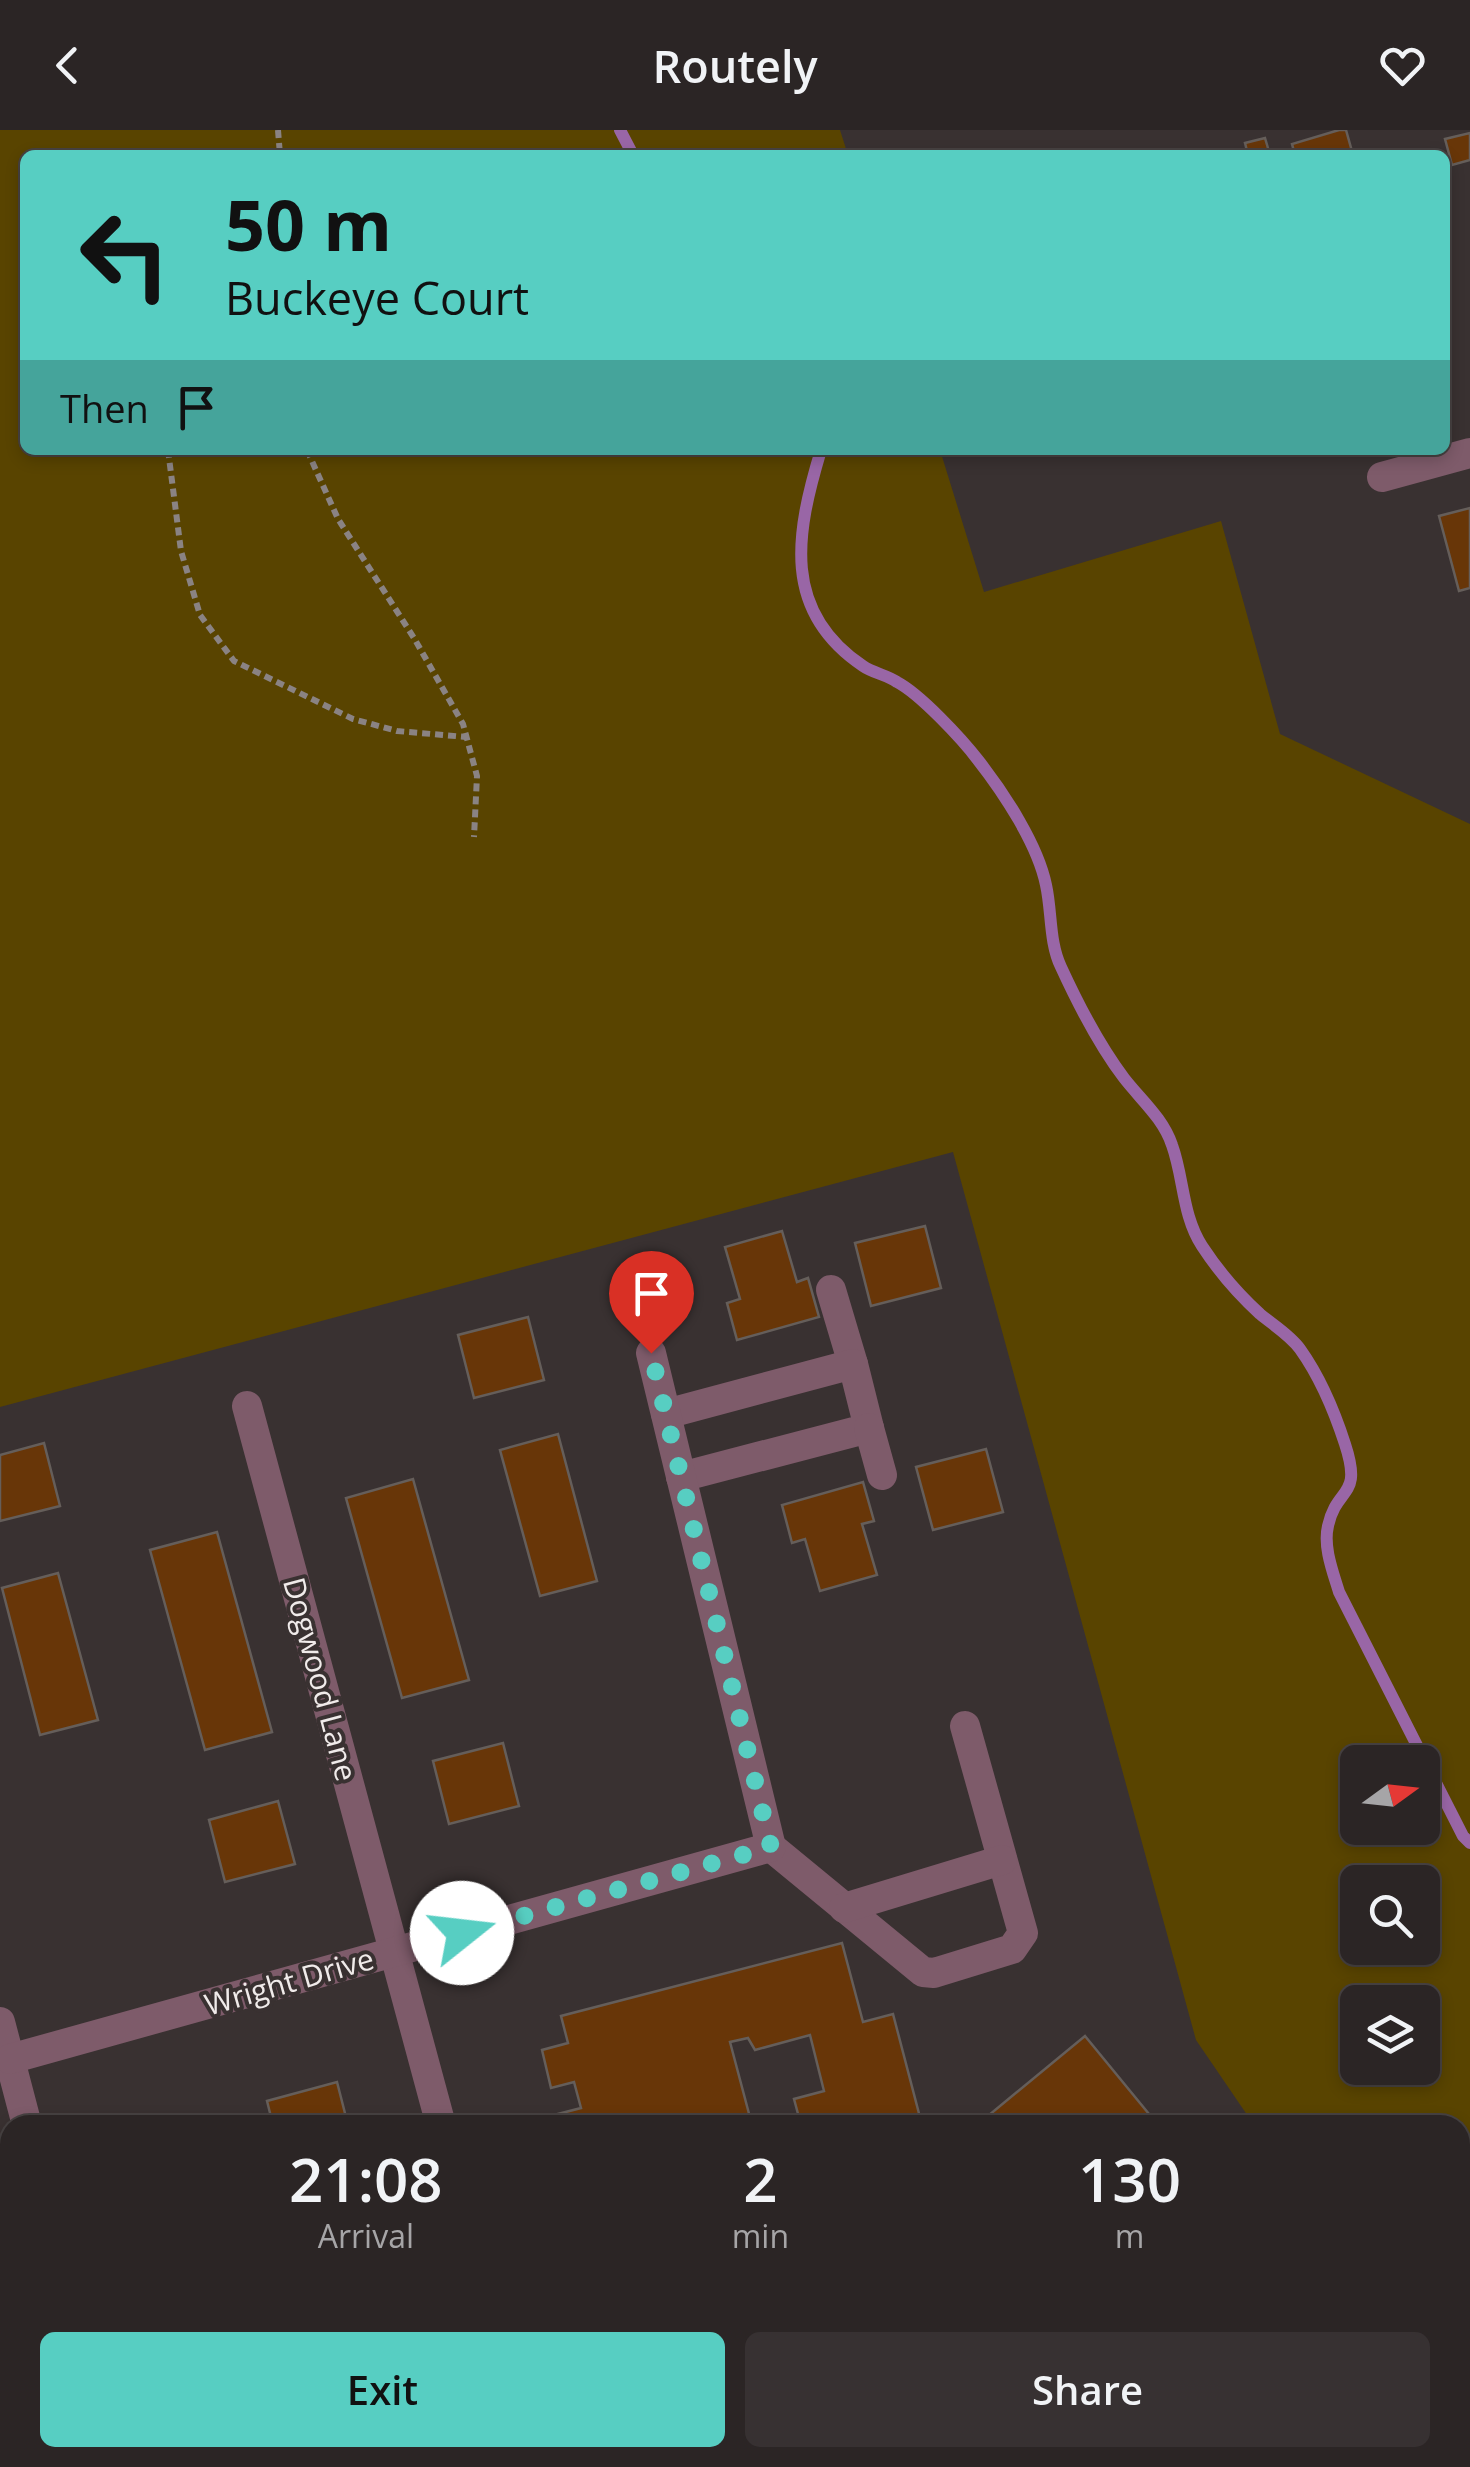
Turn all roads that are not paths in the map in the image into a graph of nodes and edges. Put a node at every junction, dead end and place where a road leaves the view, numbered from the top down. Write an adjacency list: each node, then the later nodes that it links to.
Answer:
1 (1470, 454): 2 (street)
2 (1382, 477)
3 (831, 1290): 5 (street)
4 (651, 1353): 7 (street)
5 (853, 1364): 7 (street); 8 (street)
6 (247, 1406): 15 (street, Dogwood Lane)
7 (666, 1414): 10 (street)
8 (869, 1428): 9 (street); 10 (street)
9 (882, 1475)
10 (681, 1477): 12 (street)
11 (965, 1726): 13 (street)
12 (771, 1847): 14 (street); 15 (street)
13 (1002, 1860): 14 (street); 14 (street)
14 (844, 1908)
15 (394, 1952): 17 (street, Wright Drive); 19 (street, Wright Drive)
16 (0, 2022): 17 (street)
17 (10, 2059): 18 (street)
18 (25, 2115)
19 (438, 2115)

